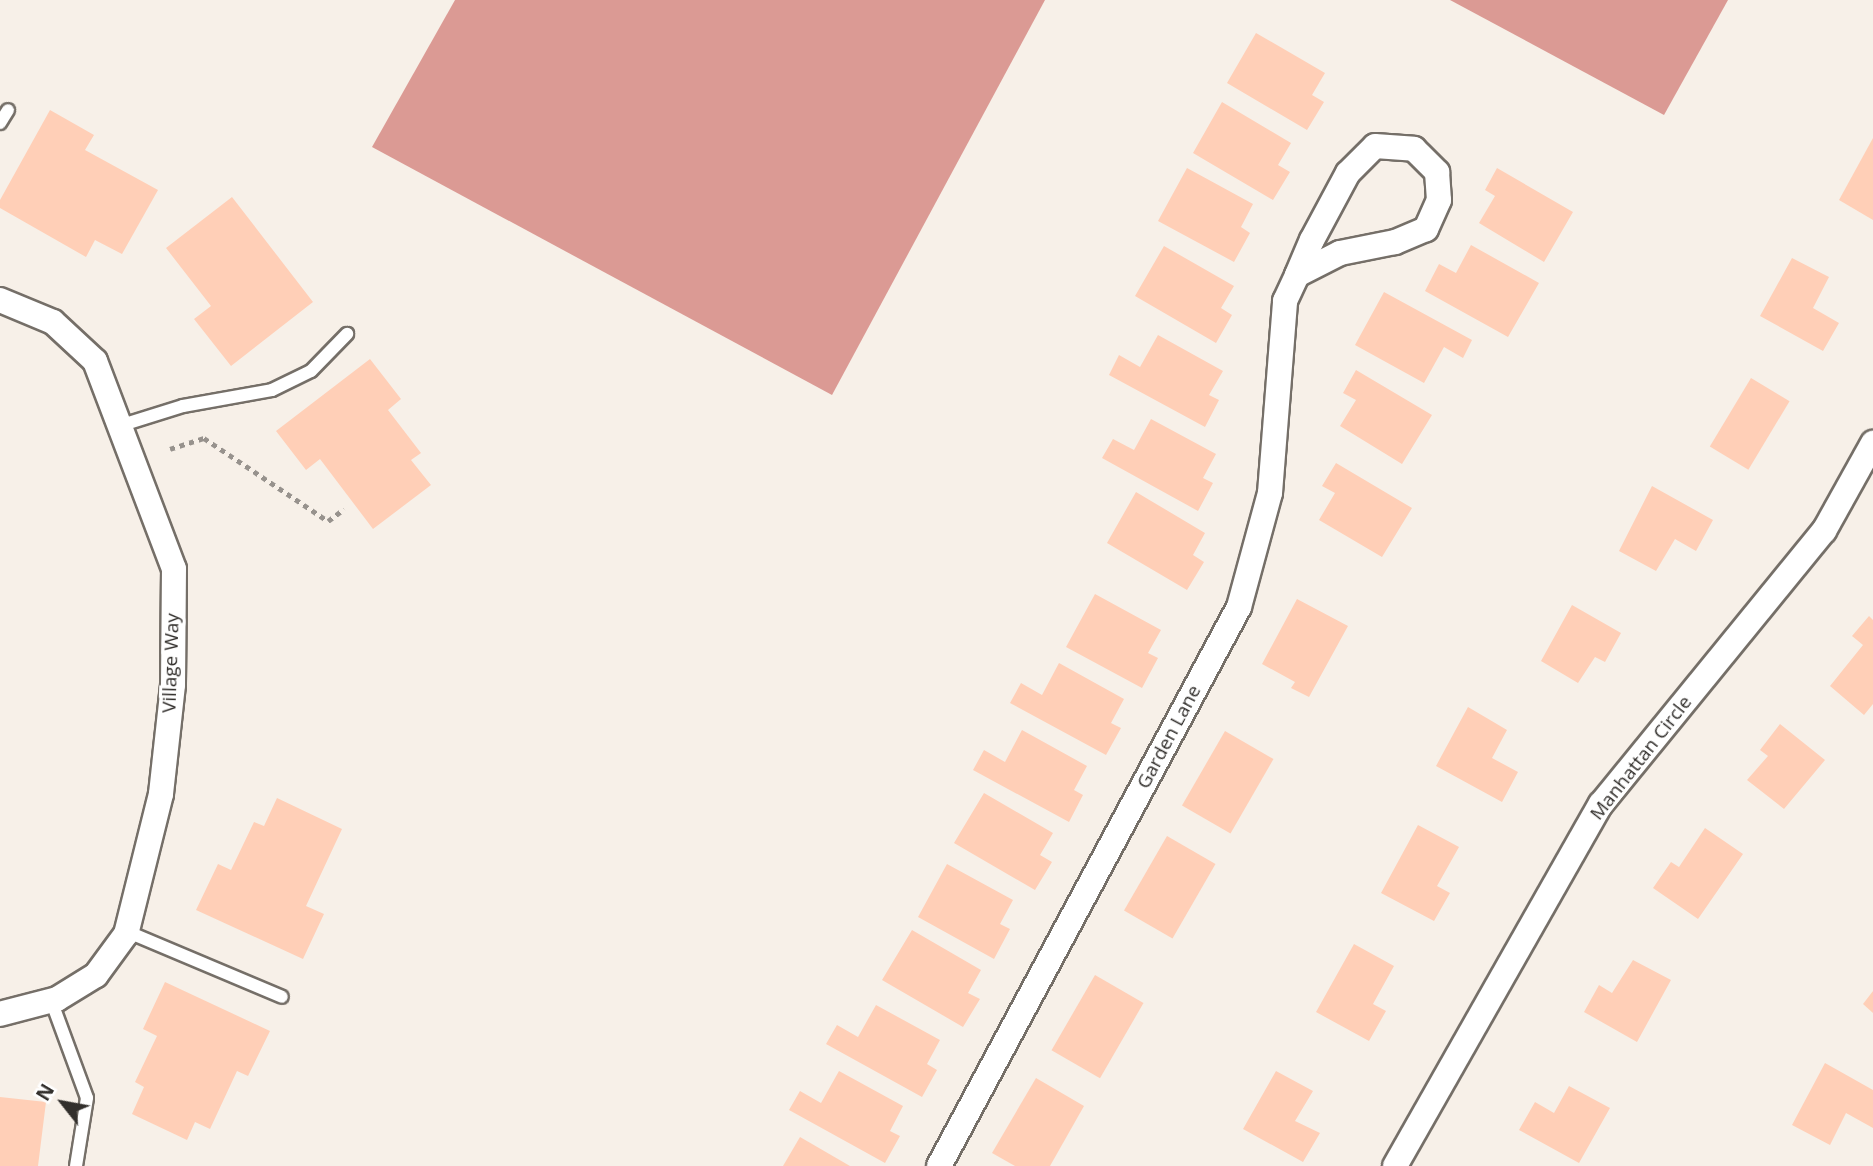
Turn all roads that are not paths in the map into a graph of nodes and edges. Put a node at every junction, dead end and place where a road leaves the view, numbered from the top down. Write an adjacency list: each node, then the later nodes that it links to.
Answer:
1 (8, 110): 2 (lane)
2 (0, 123)
3 (1297, 275): 3 (street, Garden Lane); 13 (street, Garden Lane)
4 (0, 300): 6 (street, Village Way)
5 (347, 334): 6 (lane)
6 (119, 426): 8 (street, Village Way)
7 (1873, 443): 14 (street, Manhattan Circle)
8 (127, 931): 9 (lane); 10 (street, Village Way)
9 (282, 998)
10 (51, 1000): 11 (street, Village Way); 12 (lane)
11 (0, 1014)
12 (76, 1166)
13 (939, 1166)
14 (1395, 1166)

